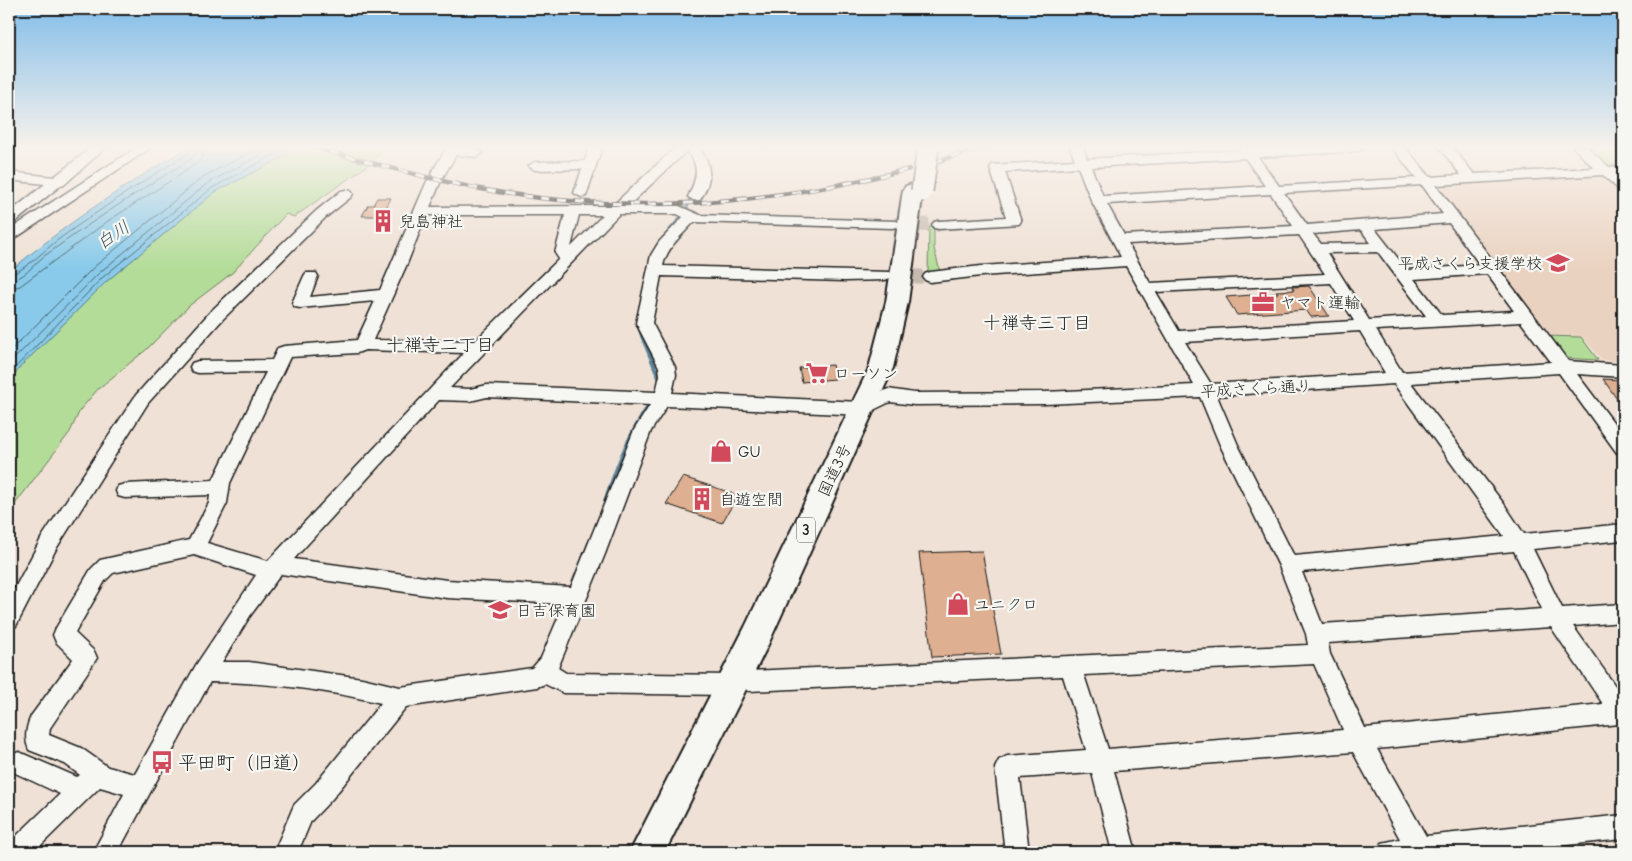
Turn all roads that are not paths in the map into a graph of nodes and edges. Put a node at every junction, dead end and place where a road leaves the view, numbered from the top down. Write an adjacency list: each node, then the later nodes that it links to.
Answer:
1 (52, 187): 20 (street)
2 (84, 187): 31 (street)
3 (431, 187): 21 (street)
4 (582, 187): 15 (street)
5 (640, 187): 23 (street)
6 (700, 187): 17 (street)
7 (917, 187): 14 (highway, 国道3号 / 3)
8 (918, 187): 14 (highway, 国道3号 / 3, bridge)
9 (1003, 187): 28 (street)
10 (1092, 187): 18 (street)
11 (1305, 187): 13 (street)
12 (1431, 187): 25 (street)
13 (1274, 189): 18 (street); 30 (street)
14 (917, 191): 59 (highway, 国道3号 / 3); 61 (highway, 国道3号 / 3)
15 (580, 193)
16 (346, 194): 73 (street)
17 (695, 197)
18 (1098, 200): 32 (street)
19 (9, 202): 20 (street)
20 (30, 204): 26 (street)
21 (421, 210): 22 (street); 45 (street)
22 (573, 210): 23 (street); 35 (street)
23 (615, 210): 24 (street); 35 (street)
24 (685, 213): 27 (street); 38 (street)
25 (1452, 218): 29 (street); 37 (street)
26 (9, 220)
27 (892, 224)
28 (939, 225)
29 (1365, 225): 30 (street); 33 (street)
30 (1304, 230): 32 (street); 34 (street)
31 (9, 236)
32 (1120, 240): 36 (street)
33 (1380, 247): 34 (street); 40 (street)
34 (1317, 250): 43 (street)
35 (566, 259): 51 (street)
36 (1130, 261): 42 (street); 44 (street)
37 (1492, 269): 40 (street); 46 (street)
38 (656, 270): 39 (street); 60 (street)
39 (885, 275)
40 (1402, 275): 47 (street)
41 (311, 276): 45 (street)
42 (930, 277)
43 (1335, 278): 44 (street); 48 (street)
44 (1146, 288): 49 (street)
45 (386, 295): 50 (street)
46 (1524, 316): 47 (street); 54 (street)
47 (1439, 322): 48 (street)
48 (1365, 326): 49 (street); 56 (street)
49 (1174, 337): 57 (street)
50 (363, 344): 51 (street); 52 (street)
51 (479, 347): 58 (street)
52 (277, 366): 53 (street); 63 (street)
53 (198, 367)
54 (1562, 367): 55 (street, 平成さくら通り); 56 (street, 平成さくら通り); 62 (street)
55 (1623, 371)
56 (1399, 378): 57 (street, 平成さくら通り); 66 (street)
57 (1206, 391): 59 (street, 平成さくら通り); 68 (street)
58 (435, 394): 60 (street); 69 (street)
59 (888, 395): 61 (street); 78 (highway, 国道3号 / 3)
60 (663, 398): 61 (street); 70 (street)
61 (863, 409): 78 (highway, 国道3号 / 3)
62 (1623, 448)
63 (220, 487): 64 (street); 67 (street)
64 (125, 491)
65 (1623, 532): 66 (street)
66 (1520, 543): 68 (street); 72 (street)
67 (194, 547): 69 (street); 84 (street)
68 (1289, 566): 74 (street)
69 (275, 568): 70 (street); 77 (street)
70 (578, 596): 76 (street)
71 (1623, 613): 72 (street)
72 (1556, 618): 74 (street); 80 (street)
73 (9, 619)
74 (1318, 644): 75 (street); 81 (street)
75 (1070, 665): 78 (street); 82 (street)
76 (543, 670): 78 (street); 79 (street)
77 (204, 672): 79 (street); 85 (street)
78 (740, 683): 92 (highway, 国道3号 / 3); 93 (highway, 国道3号 / 3)
79 (400, 697): 91 (street)
80 (1623, 714): 81 (street)
81 (1359, 740): 82 (street); 88 (street)
82 (1100, 760): 94 (street); 95 (street)
83 (19, 763): 86 (street)
84 (98, 773): 85 (street); 86 (street)
85 (140, 787): 90 (street)
86 (80, 791): 89 (street)
87 (1623, 828): 88 (street)
88 (1420, 851): 96 (street)
89 (17, 852)
90 (105, 852)
91 (286, 852)
92 (647, 852)
93 (663, 852)
94 (1017, 852)
95 (1124, 852)
96 (1391, 852)

